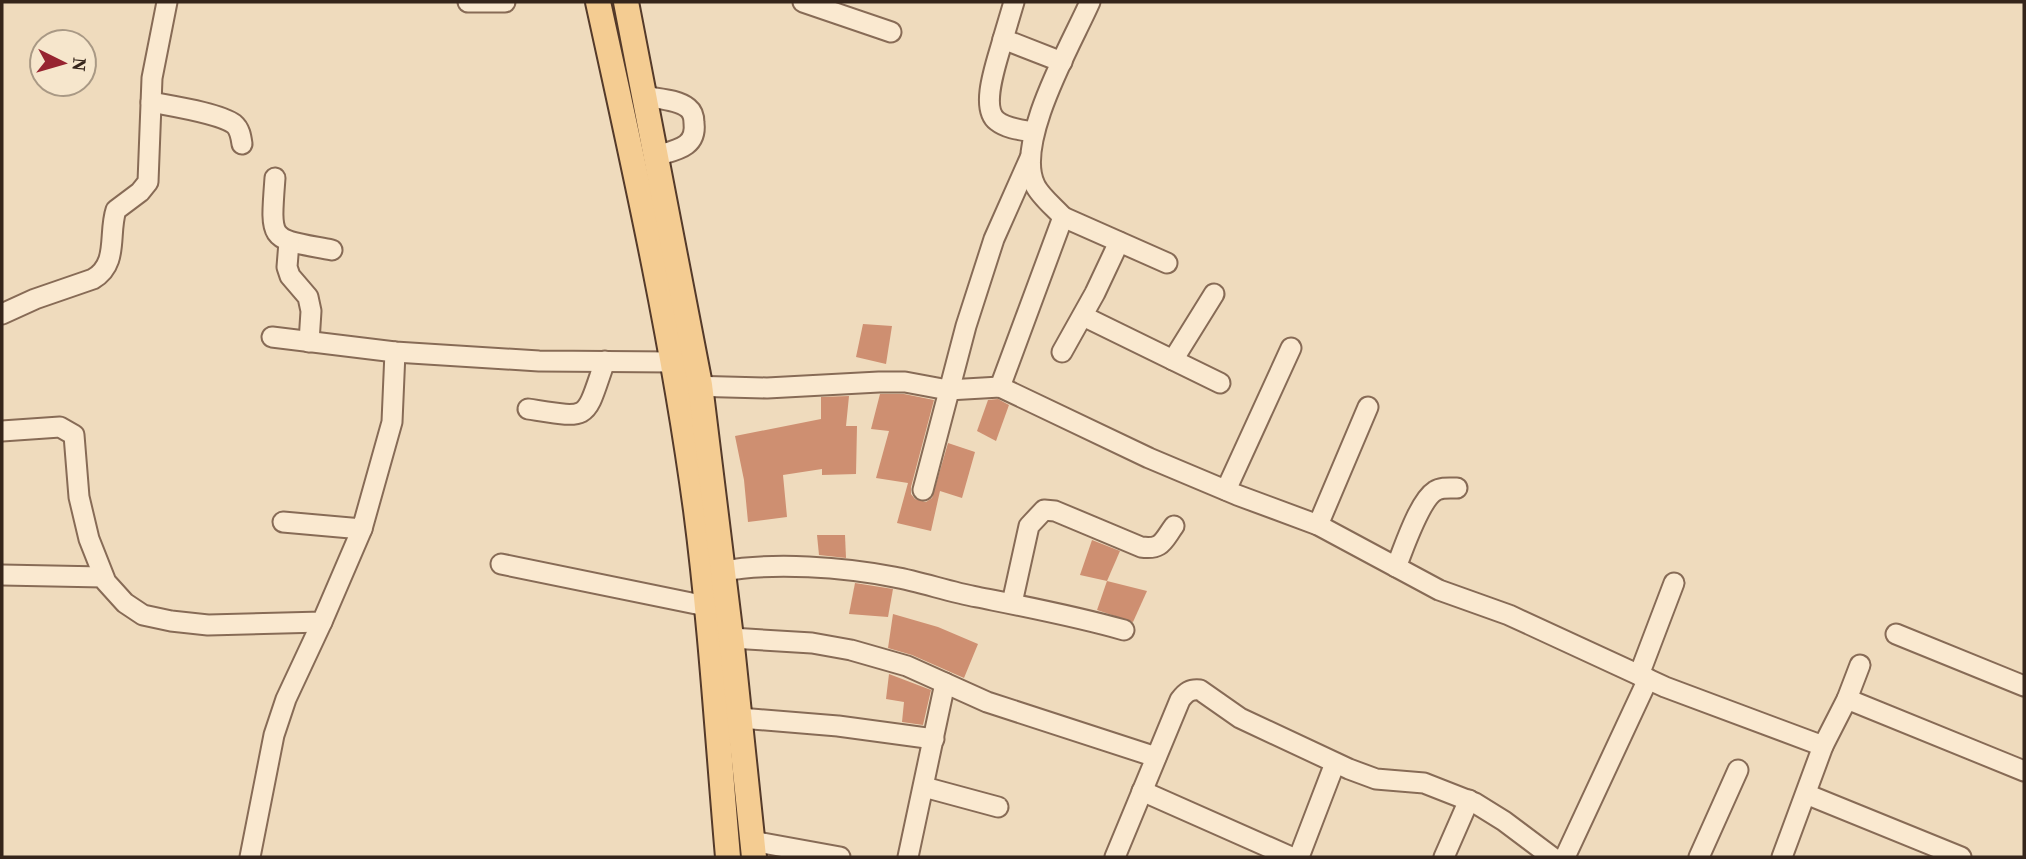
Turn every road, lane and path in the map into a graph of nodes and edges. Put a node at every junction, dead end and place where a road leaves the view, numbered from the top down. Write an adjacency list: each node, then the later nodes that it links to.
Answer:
1 (167, 2): 13 (street)
2 (468, 2): 3 (street)
3 (505, 2)
4 (598, 2): 17 (main road)
5 (626, 2): 12 (main road)
6 (803, 2): 9 (street)
7 (1014, 2): 10 (street)
8 (1090, 2): 11 (street)
9 (891, 32)
10 (1003, 38): 11 (street); 14 (street)
11 (1062, 62): 14 (street)
12 (644, 96): 17 (main road); 17 (street)
13 (152, 102): 15 (street); 25 (street)
14 (1034, 132): 16 (street)
15 (242, 144)
16 (1031, 157): 19 (street); 38 (street)
17 (649, 162): 34 (main road); 36 (main road)
18 (275, 178): 20 (street)
19 (1063, 217): 21 (street); 37 (street)
20 (289, 242): 22 (street); 28 (street)
21 (1119, 242): 23 (street); 26 (street)
22 (332, 250)
23 (1167, 263)
24 (1214, 293): 32 (street)
25 (2, 314)
26 (1083, 316): 31 (street); 32 (street)
27 (272, 337): 28 (street)
28 (309, 341): 30 (street)
29 (1291, 348): 44 (street)
30 (395, 352): 33 (street); 48 (street)
31 (1062, 352)
32 (1173, 360): 35 (street)
33 (605, 361): 34 (street); 40 (street)
34 (673, 362): 36 (main road)
35 (1220, 383)
36 (689, 386): 38 (street); 51 (main road); 56 (main road)
37 (1000, 387): 38 (street); 44 (street)
38 (948, 390): 43 (street)
39 (1368, 407): 47 (street)
40 (528, 409)
41 (2, 431): 53 (street)
42 (1457, 488): 50 (street)
43 (923, 490)
44 (1226, 490): 47 (street)
45 (282, 522): 48 (street)
46 (1174, 526): 55 (street)
47 (1318, 526): 50 (street)
48 (362, 529): 57 (street)
49 (501, 565): 56 (street)
50 (1396, 567): 62 (street)
51 (723, 571): 55 (street); 60 (main road)
52 (2, 575): 53 (street)
53 (103, 577): 57 (street)
54 (1674, 583): 62 (street)
55 (1012, 603): 58 (street)
56 (706, 606): 60 (main road)
57 (322, 622): 79 (street)
58 (1124, 630)
59 (1896, 634): 64 (street)
60 (725, 644): 63 (street); 66 (main road); 80 (main road)
61 (1860, 665): 65 (street)
62 (1644, 677): 68 (street); 88 (street)
63 (945, 682): 67 (street); 69 (street)
64 (2024, 686)
65 (1847, 699): 68 (street); 72 (street)
66 (740, 718): 67 (street); 78 (main road)
67 (934, 739): 73 (street)
68 (1823, 746): 75 (street)
69 (1156, 757): 70 (street); 74 (street)
70 (1335, 763): 76 (street); 85 (street)
71 (1738, 769): 89 (street)
72 (2024, 771)
73 (924, 787): 77 (street); 82 (street)
74 (1142, 791): 83 (street); 84 (street)
75 (1805, 794): 90 (street); 91 (street)
76 (1469, 800): 86 (street); 87 (street)
77 (998, 807)
78 (753, 849): 81 (street)
79 (250, 857)
80 (728, 857)
81 (840, 857)
82 (908, 857)
83 (1115, 857)
84 (1291, 857)
85 (1299, 857)
86 (1444, 857)
87 (1552, 857)
88 (1565, 857)
89 (1699, 857)
90 (1782, 857)
91 (1961, 857)

